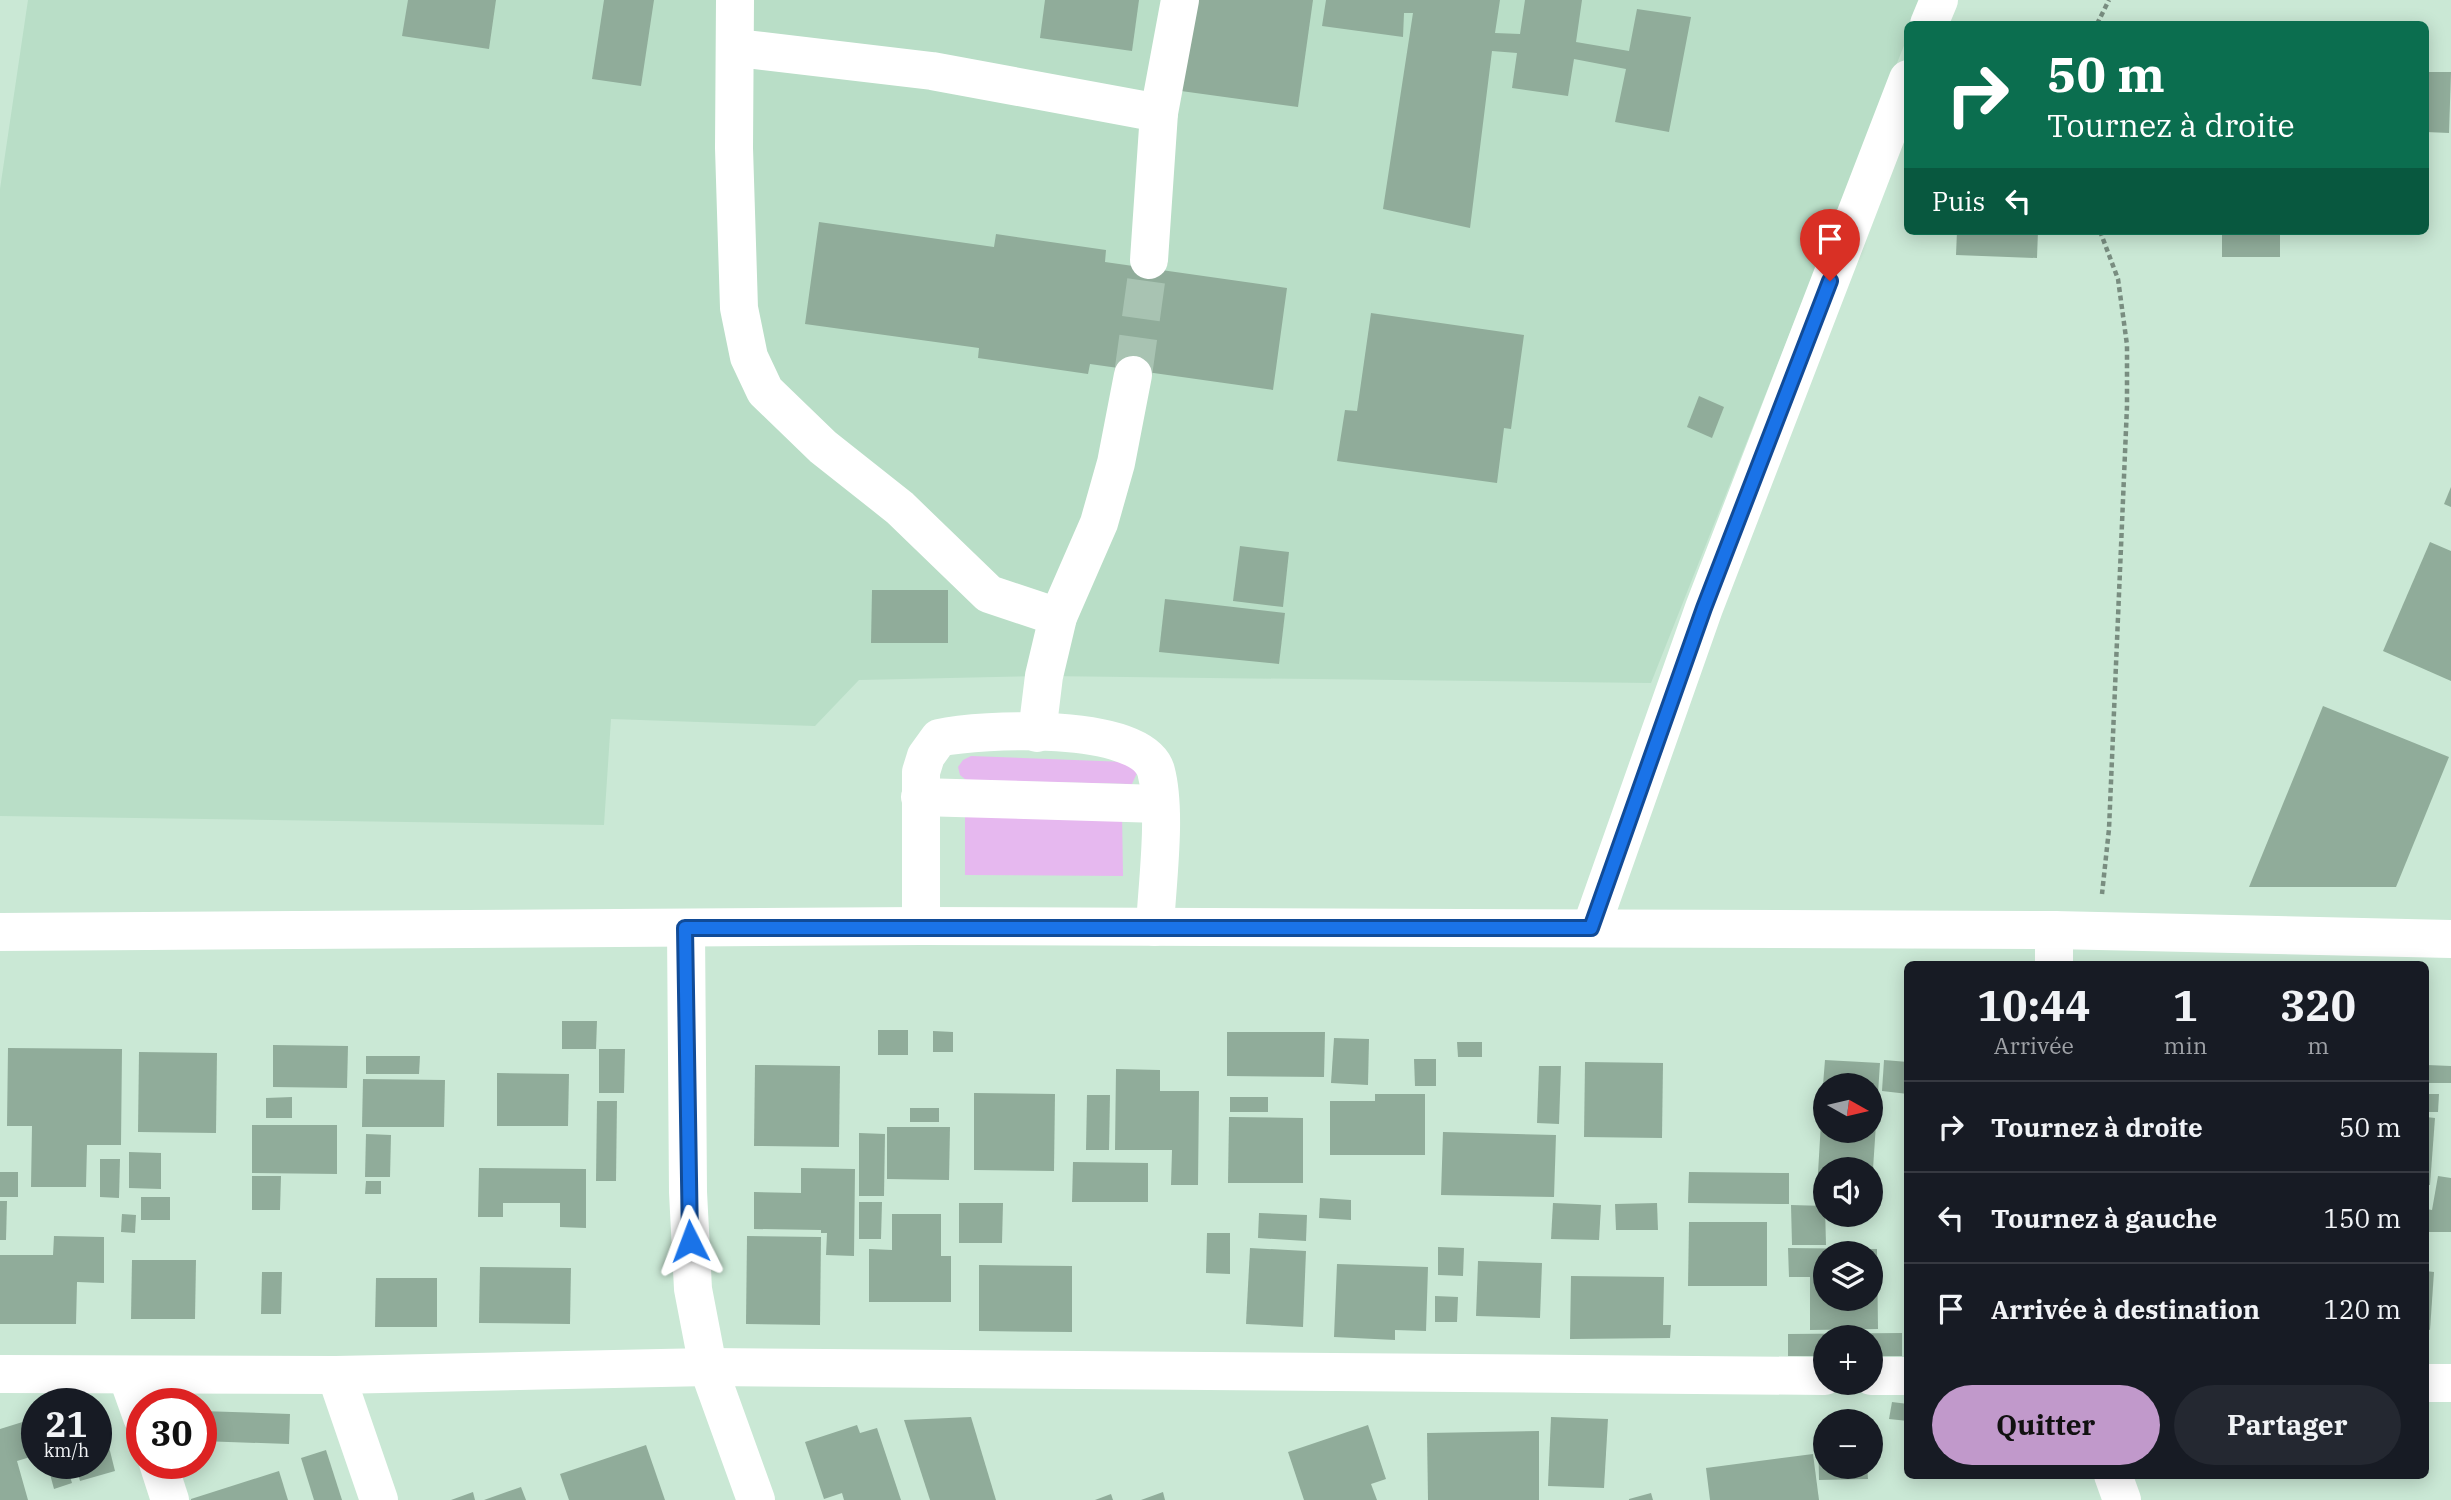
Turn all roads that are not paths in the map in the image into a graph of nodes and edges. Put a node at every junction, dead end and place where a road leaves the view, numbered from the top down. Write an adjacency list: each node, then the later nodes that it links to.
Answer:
1 (735, 0): 5 (street)
2 (1180, 0): 7 (street)
3 (1939, 0): 4 (street)
4 (1930, 21)
5 (737, 48): 7 (street); 10 (street)
6 (1904, 89): 17 (street)
7 (1159, 113): 8 (street)
8 (1149, 260)
9 (1133, 375): 10 (street)
10 (1058, 617): 11 (street)
11 (1037, 733): 12 (street); 13 (street)
12 (920, 797): 13 (street); 14 (street)
13 (1160, 804): 15 (street)
14 (921, 926): 15 (street); 16 (street)
15 (1155, 927): 17 (street)
16 (685, 928): 18 (street); 21 (street)
17 (1591, 928): 20 (street)
18 (0, 932)
19 (2451, 939): 20 (street)
20 (2054, 947)
21 (708, 1367): 24 (street); 25 (street); 34 (street)
22 (0, 1374): 23 (street)
23 (127, 1375): 24 (street); 30 (street)
24 (337, 1375): 33 (street)
25 (1813, 1376)
26 (1883, 1376): 27 (street)
27 (1904, 1376)
28 (2429, 1383): 29 (street)
29 (2451, 1383)
30 (132, 1388)
31 (163, 1479): 32 (street)
32 (170, 1500)
33 (379, 1500)
34 (756, 1500)

